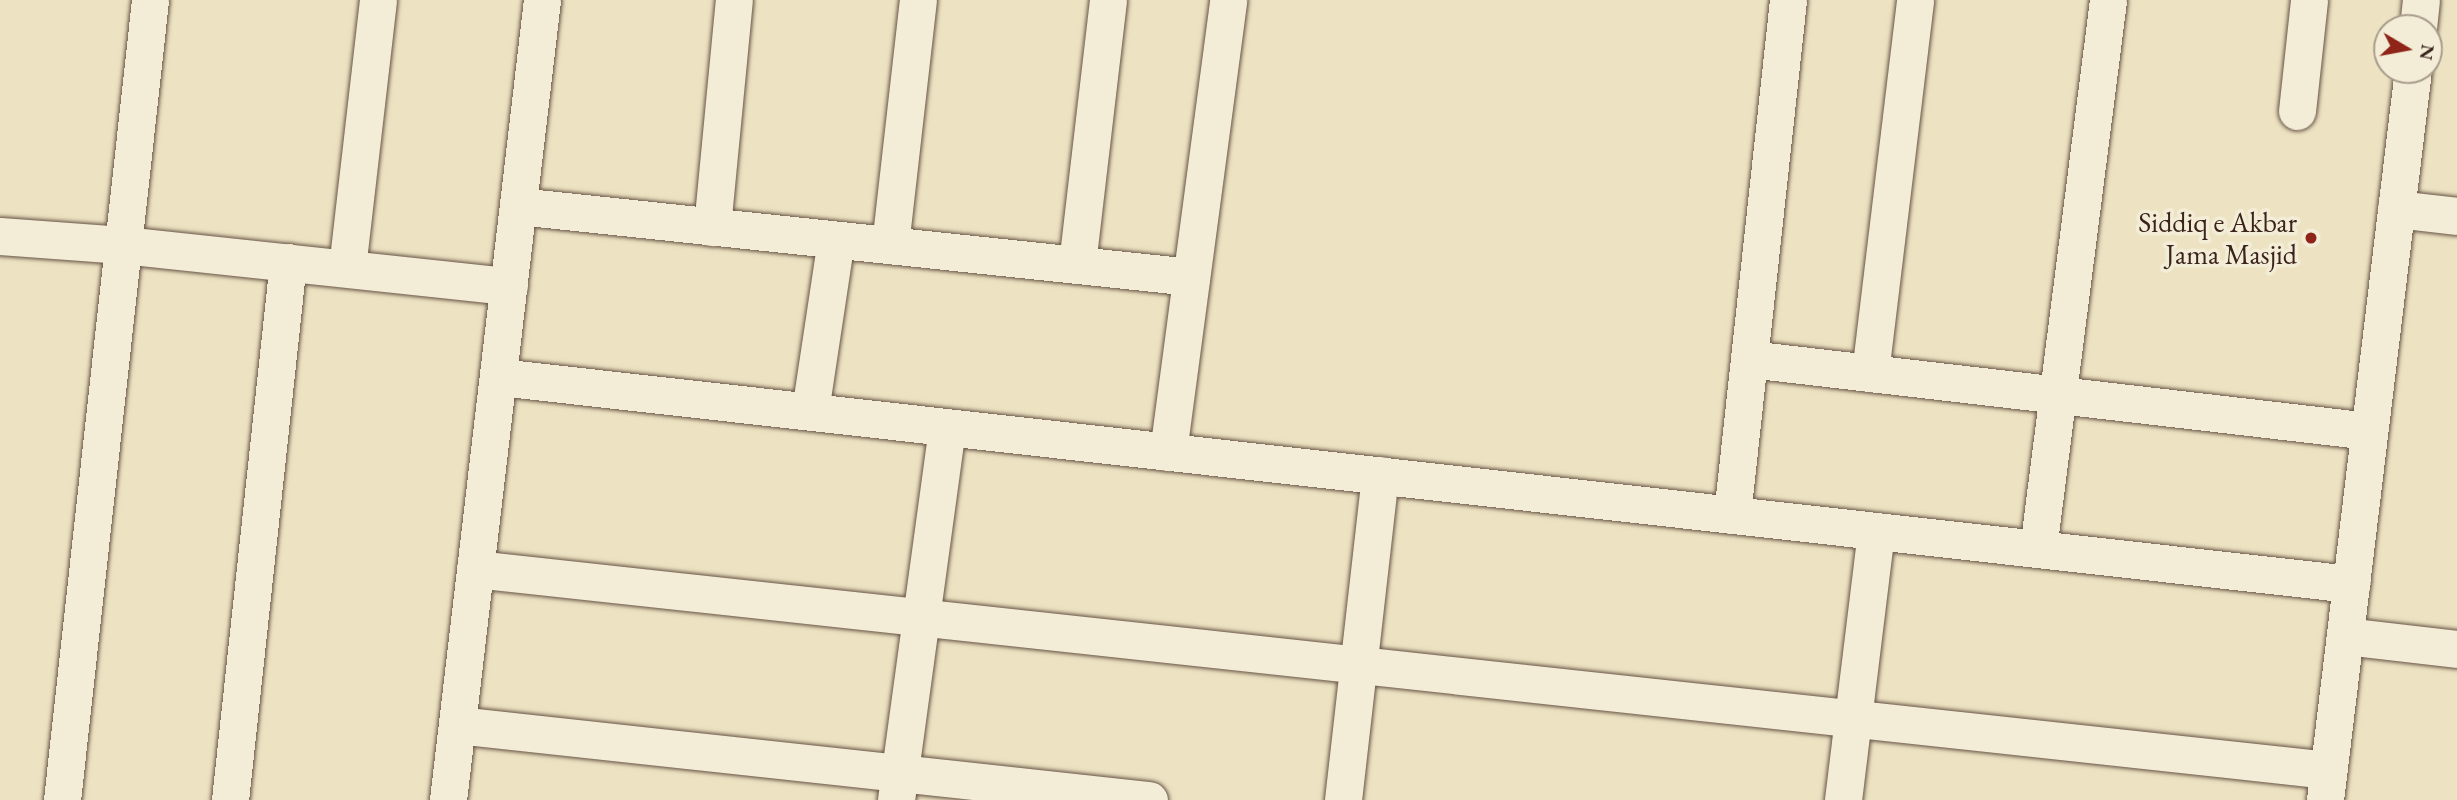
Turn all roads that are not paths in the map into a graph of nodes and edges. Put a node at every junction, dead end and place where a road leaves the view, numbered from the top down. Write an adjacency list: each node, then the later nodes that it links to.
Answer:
1 (150, 0): 20 (street)
2 (378, 0): 24 (street)
3 (542, 0): 14 (street)
4 (734, 0): 17 (street)
5 (918, 0): 21 (street)
6 (1108, 0): 23 (street)
7 (1228, 0): 25 (street)
8 (1788, 0): 27 (street)
9 (1915, 0): 28 (street)
10 (2108, 0): 30 (street)
11 (2309, 0): 13 (street)
12 (2411, 84): 15 (street)
13 (2297, 111)
14 (518, 206): 17 (street); 26 (street)
15 (2396, 209): 16 (street); 33 (street)
16 (2457, 216)
17 (712, 226): 19 (street)
18 (0, 236): 20 (street)
19 (836, 240): 21 (street); 31 (street)
20 (123, 245): 22 (street); 49 (street)
21 (890, 245): 23 (street)
22 (288, 262): 24 (street); 50 (street)
23 (1077, 264): 25 (street)
24 (347, 268): 26 (street)
25 (1191, 277): 34 (street)
26 (509, 286): 29 (street)
27 (1749, 359): 28 (street); 36 (street)
28 (1870, 373): 30 (street)
29 (499, 377): 31 (street); 39 (street)
30 (2058, 395): 33 (street); 38 (street)
31 (810, 411): 32 (street)
32 (947, 427): 34 (street); 41 (street)
33 (2370, 431): 40 (street)
34 (1168, 452): 35 (street)
35 (1380, 475): 36 (street); 44 (street)
36 (1732, 514): 37 (street)
37 (1877, 531): 38 (street); 45 (street)
38 (2038, 549): 40 (street)
39 (475, 569): 41 (street); 46 (street)
40 (2351, 584): 42 (street)
41 (921, 617): 44 (street); 48 (street)
42 (2345, 636): 43 (street); 47 (street)
43 (2457, 649)
44 (1358, 664): 45 (street); 53 (street)
45 (1854, 718): 47 (street); 54 (street)
46 (457, 725): 48 (street); 51 (street)
47 (2327, 785)
48 (897, 787): 52 (street)
49 (62, 800)
50 (230, 800)
51 (448, 800)
52 (1149, 800)
53 (1343, 800)
54 (1843, 800)

